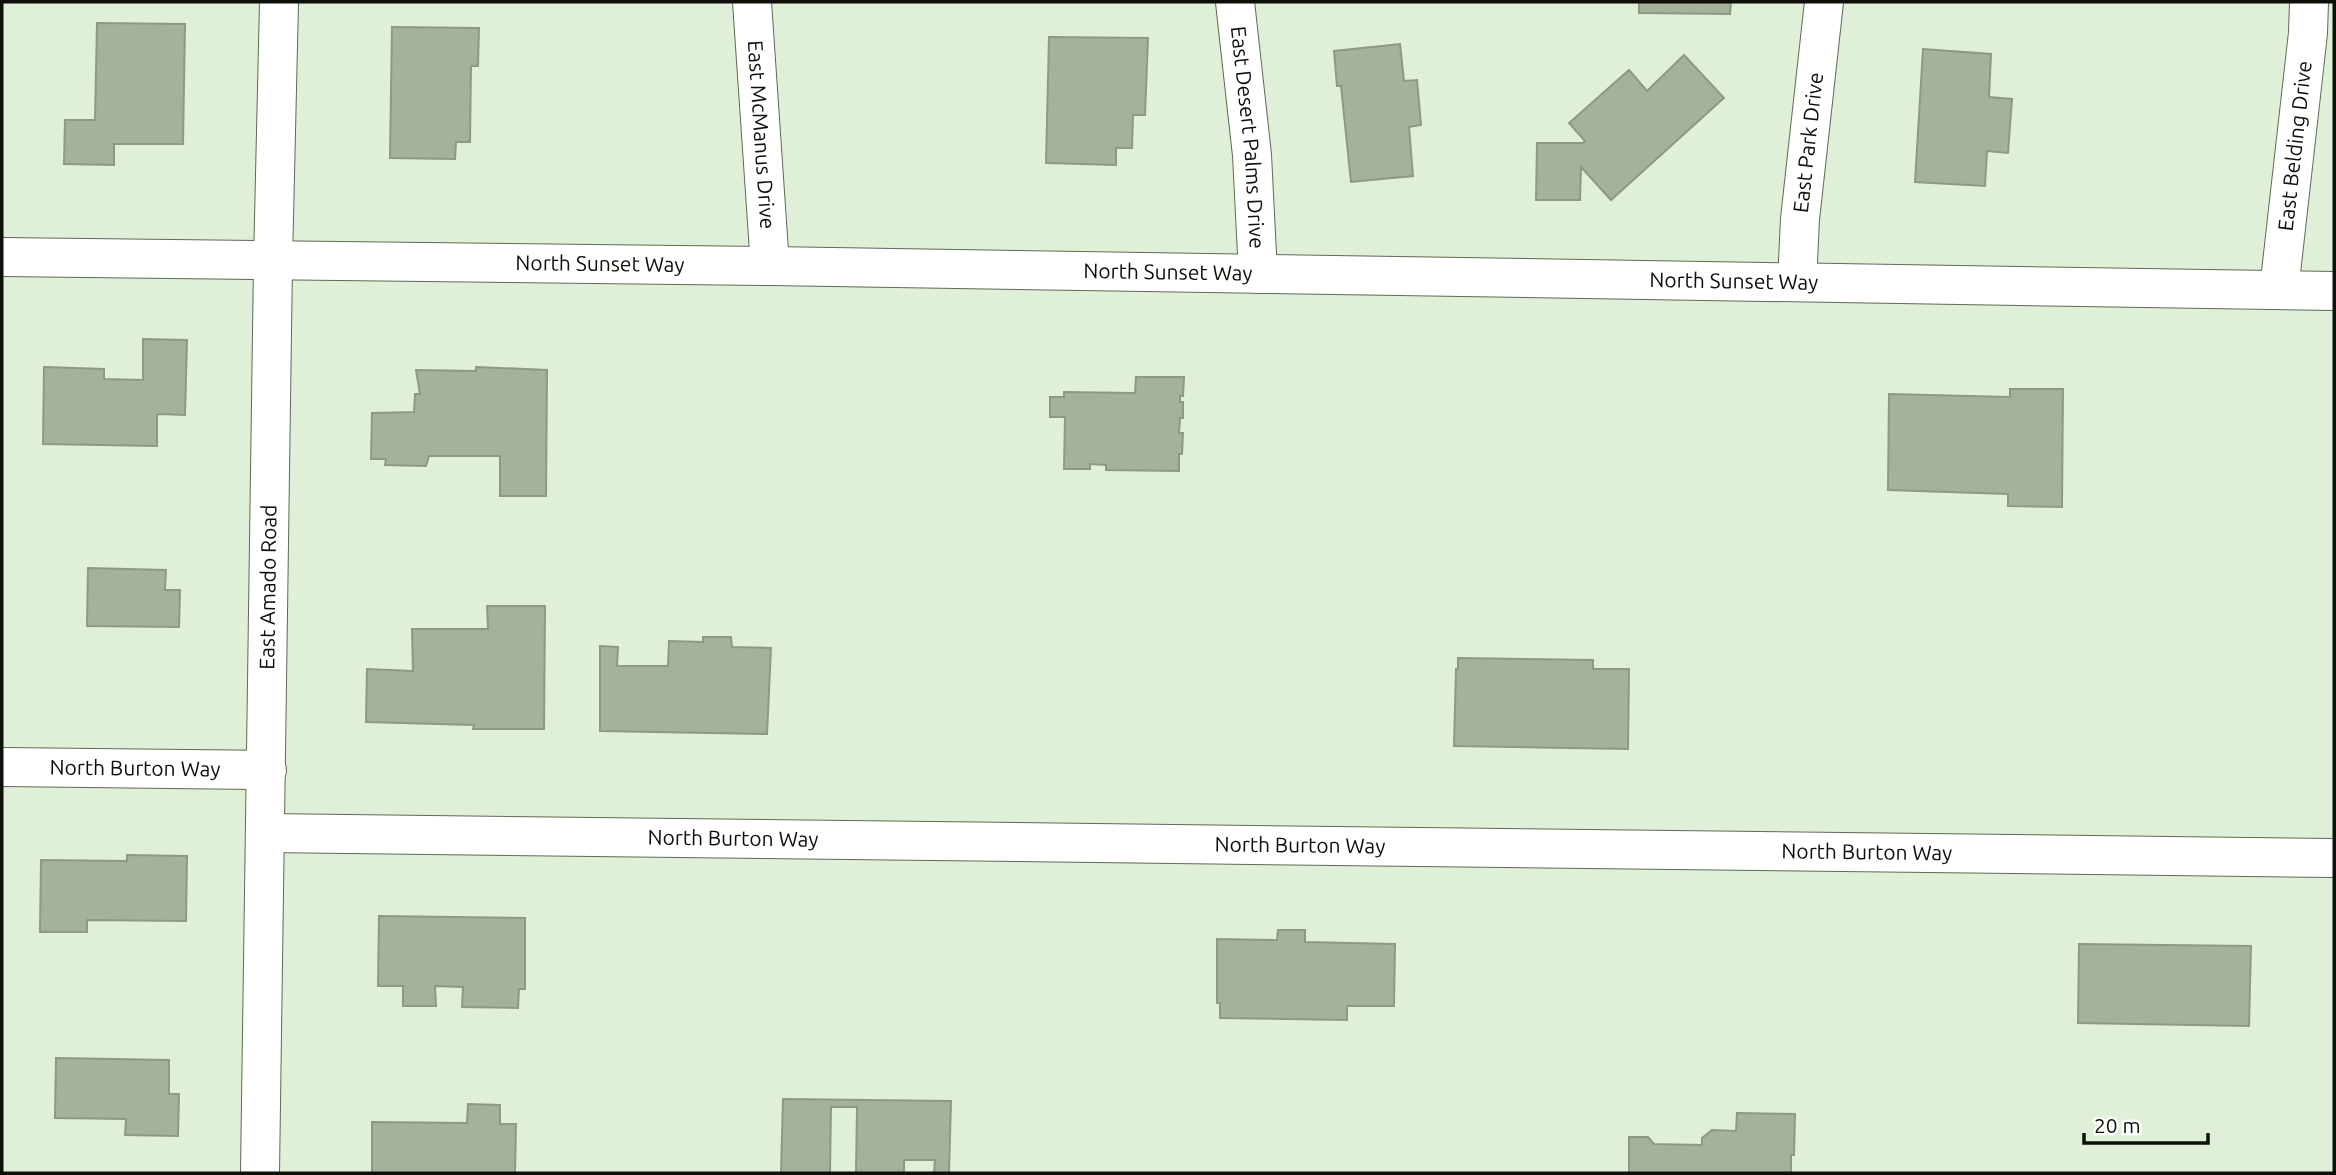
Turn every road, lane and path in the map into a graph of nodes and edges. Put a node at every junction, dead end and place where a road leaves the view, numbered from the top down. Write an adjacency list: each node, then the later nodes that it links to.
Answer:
1 (279, 2): 7 (street, East Amado Road)
2 (752, 2): 8 (street, East McManus Drive)
3 (1235, 2): 9 (street, East Desert Palms Drive)
4 (1824, 2): 10 (street, East Park Drive)
5 (2309, 2): 11 (street, East Belding Drive)
6 (2, 257): 7 (street, North Sunset Way)
7 (273, 262): 8 (street, North Sunset Way); 14 (street, East Amado Road)
8 (770, 266): 9 (street, North Sunset Way)
9 (1258, 274): 10 (street, North Sunset Way)
10 (1797, 282): 11 (street, North Sunset Way)
11 (2279, 290): 12 (street, North Sunset Way)
12 (2334, 291)
13 (2, 767): 14 (street, North Burton Way)
14 (267, 770): 15 (street, East Amado Road)
15 (266, 833): 16 (street, North Burton Way); 17 (street, East Amado Road)
16 (2334, 858)
17 (260, 1173)

